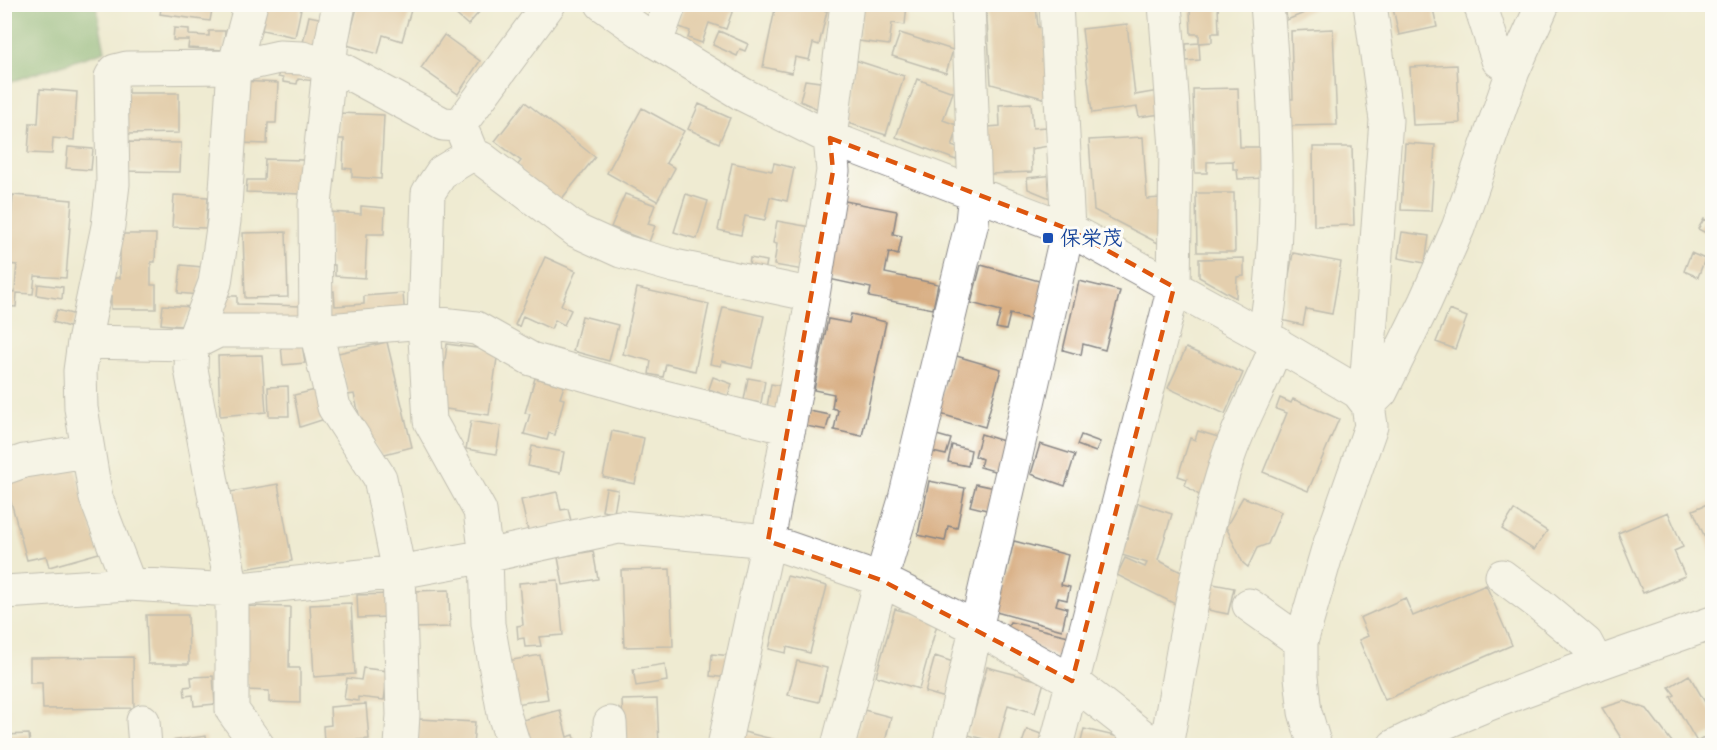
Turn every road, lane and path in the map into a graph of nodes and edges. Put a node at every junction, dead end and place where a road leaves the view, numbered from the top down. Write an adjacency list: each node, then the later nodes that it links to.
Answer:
1 (251, 4): 16 (street)
2 (339, 4): 15 (street)
3 (549, 4): 19 (street)
4 (602, 4): 14 (street)
5 (670, 4): 14 (street)
6 (847, 4): 18 (street)
7 (968, 4): 20 (street)
8 (1056, 4): 21 (street)
9 (1166, 4): 22 (street)
10 (1267, 4): 26 (street)
11 (1370, 4): 29 (street)
12 (1480, 4): 17 (street)
13 (1543, 4): 17 (street)
14 (656, 42): 18 (street)
15 (329, 65): 16 (street); 19 (street); 25 (street)
16 (234, 67): 27 (street); 28 (street)
17 (1514, 71): 29 (street)
18 (830, 138): 20 (street); 23 (street)
19 (466, 139): 23 (street); 24 (street)
20 (975, 193): 21 (street); 37 (street)
21 (1068, 229): 22 (street); 44 (street)
22 (1174, 287): 26 (street); 47 (street)
23 (813, 295): 30 (street)
24 (424, 322): 25 (street); 30 (street); 34 (street)
25 (316, 331): 28 (street); 35 (street)
26 (1270, 340): 29 (street); 56 (street)
27 (84, 342): 28 (street); 31 (street)
28 (192, 344): 39 (street)
29 (1363, 398): 45 (street)
30 (789, 428): 33 (street)
31 (87, 451): 32 (street); 38 (street)
32 (4, 468)
33 (768, 541): 34 (street); 37 (street); 51 (street)
34 (486, 556): 35 (street); 50 (street)
35 (399, 572): 39 (street); 49 (street)
36 (1502, 576): 46 (street)
37 (881, 580): 44 (street); 52 (street)
38 (129, 584): 39 (street); 40 (street)
39 (232, 590): 48 (street)
40 (5, 591): 41 (street)
41 (4, 604)
42 (1249, 605): 45 (street)
43 (1713, 623): 46 (street)
44 (976, 628): 47 (street); 53 (street)
45 (1302, 642): 57 (street)
46 (1598, 664): 58 (street)
47 (1072, 681): 54 (street); 55 (street)
48 (258, 746)
49 (401, 746)
50 (514, 746)
51 (724, 746)
52 (838, 746)
53 (948, 746)
54 (1056, 746)
55 (1155, 746)
56 (1166, 746)
57 (1316, 746)
58 (1394, 746)

